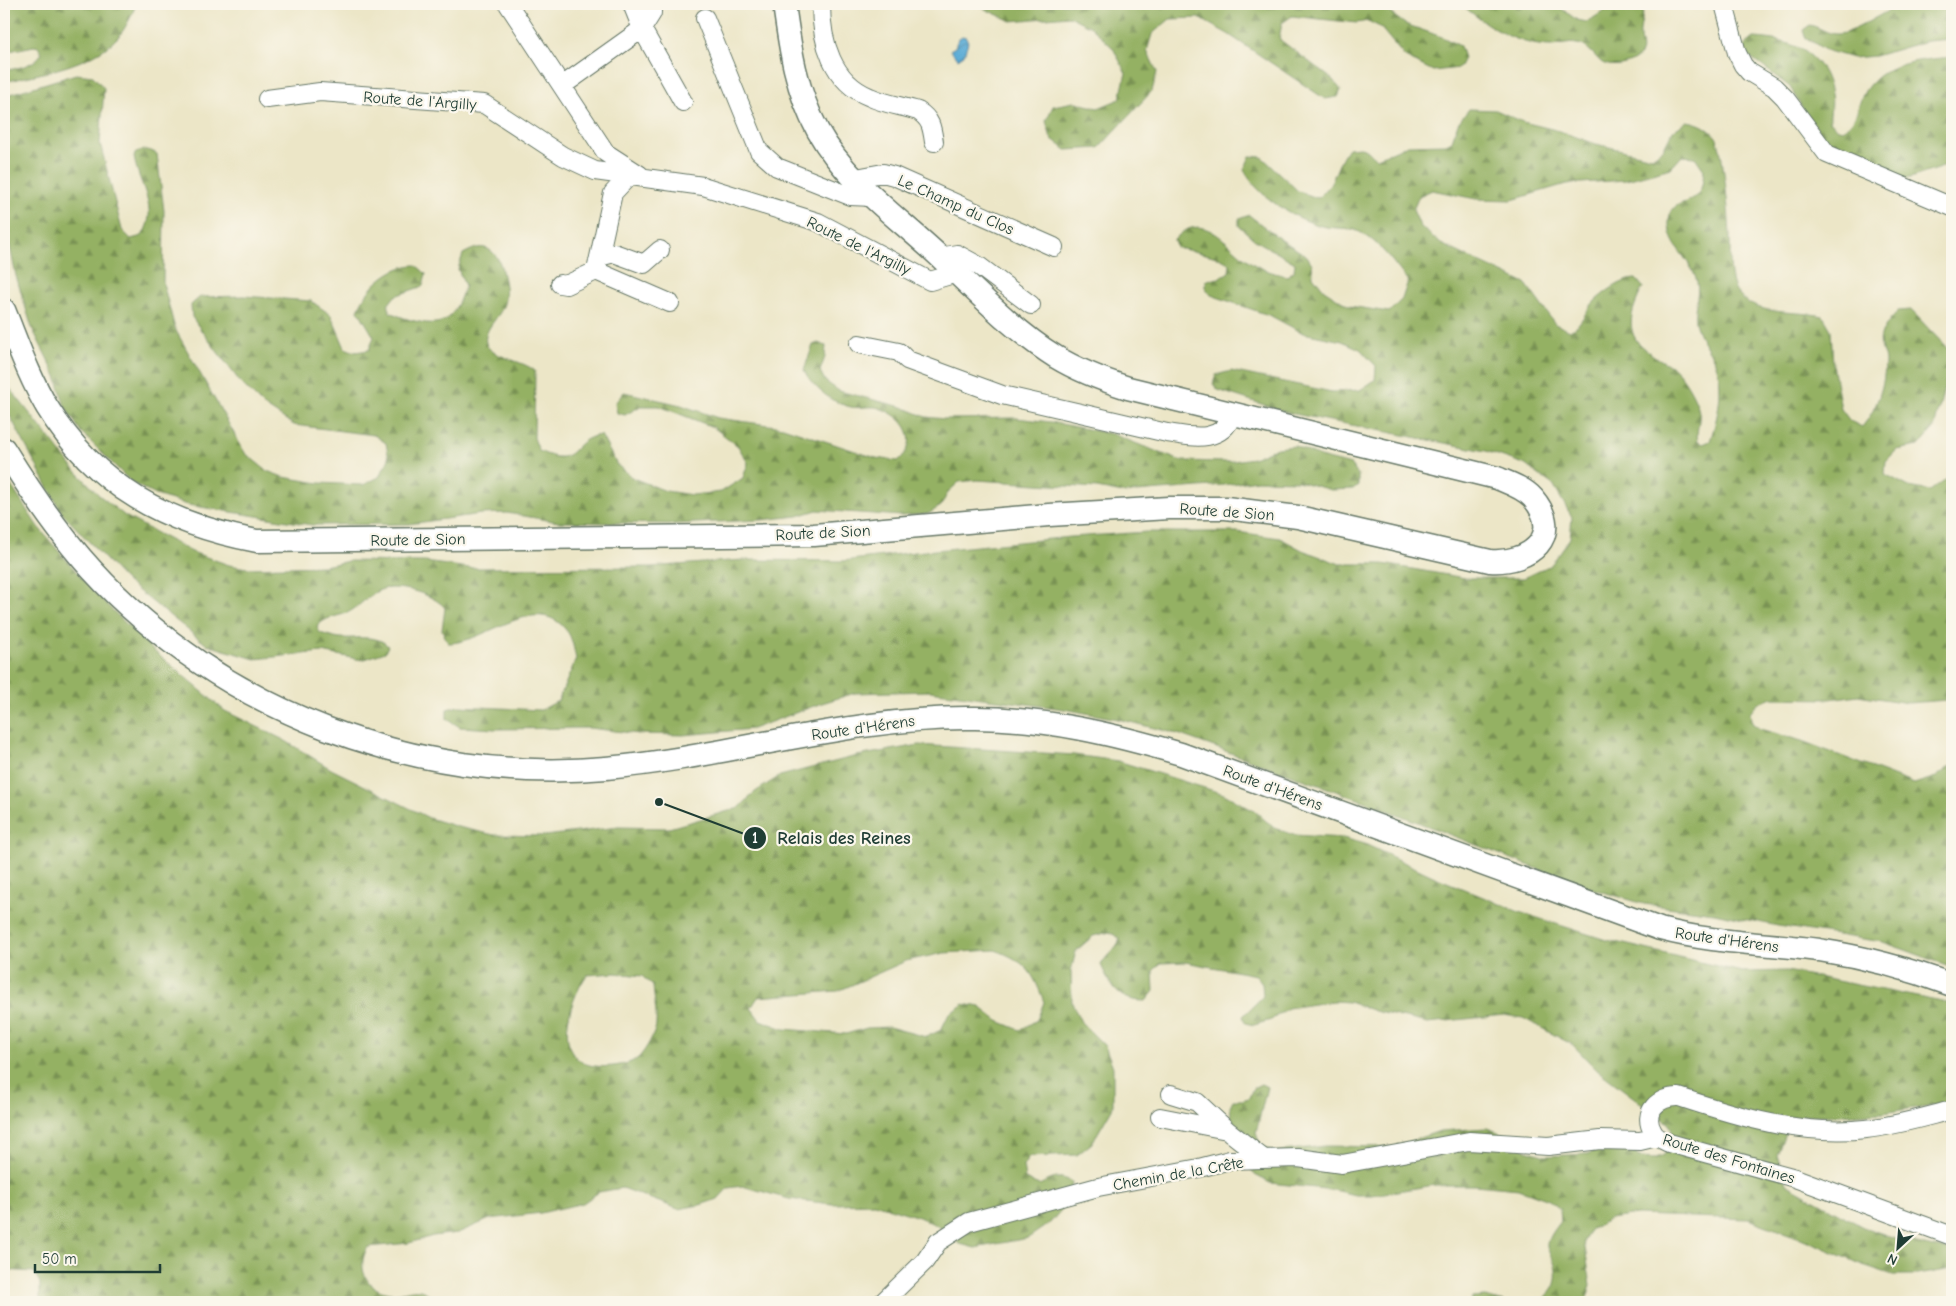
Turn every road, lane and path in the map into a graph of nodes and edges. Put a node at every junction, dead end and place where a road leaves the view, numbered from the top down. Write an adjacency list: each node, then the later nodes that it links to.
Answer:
1 (508, 4): 9 (street, Route de l'Argilly)
2 (632, 4): 8 (street)
3 (652, 4): 8 (street)
4 (784, 4): 14 (main road, Route de Sion)
5 (821, 4): 12 (street)
6 (1724, 4): 16 (street)
7 (705, 18): 15 (street)
8 (642, 29): 9 (street); 11 (street)
9 (562, 86): 13 (street, Route de l'Argilly)
10 (267, 99): 13 (street, Route de l'Argilly)
11 (683, 102)
12 (934, 142)
13 (637, 177): 20 (street); 21 (street, Route de l'Argilly)
14 (856, 178): 15 (main road, Route de Sion); 17 (street, Le Champ du Clos)
15 (873, 197): 19 (main road, Route de Sion)
16 (1952, 207)
17 (1054, 247)
18 (660, 250): 20 (street)
19 (940, 257): 21 (main road, Route de Sion); 24 (street)
20 (597, 264): 22 (street); 23 (street)
21 (957, 273): 27 (main road, Route de Sion)
22 (560, 284)
23 (670, 303)
24 (1031, 305)
25 (4, 310): 27 (main road, Route de Sion)
26 (859, 344): 27 (street)
27 (1233, 414)
28 (4, 449): 29 (main road, Route d'Hérens)
29 (1952, 984)
30 (1170, 1094): 33 (street)
31 (1952, 1110): 34 (street, Route des Fontaines)
32 (1160, 1117): 33 (street)
33 (1227, 1130): 35 (street)
34 (1657, 1137): 35 (street, Chemin de la Crête); 36 (street, Route des Fontaines)
35 (1264, 1159): 37 (street, Chemin de la Crête)
36 (1952, 1236)
37 (883, 1302)

